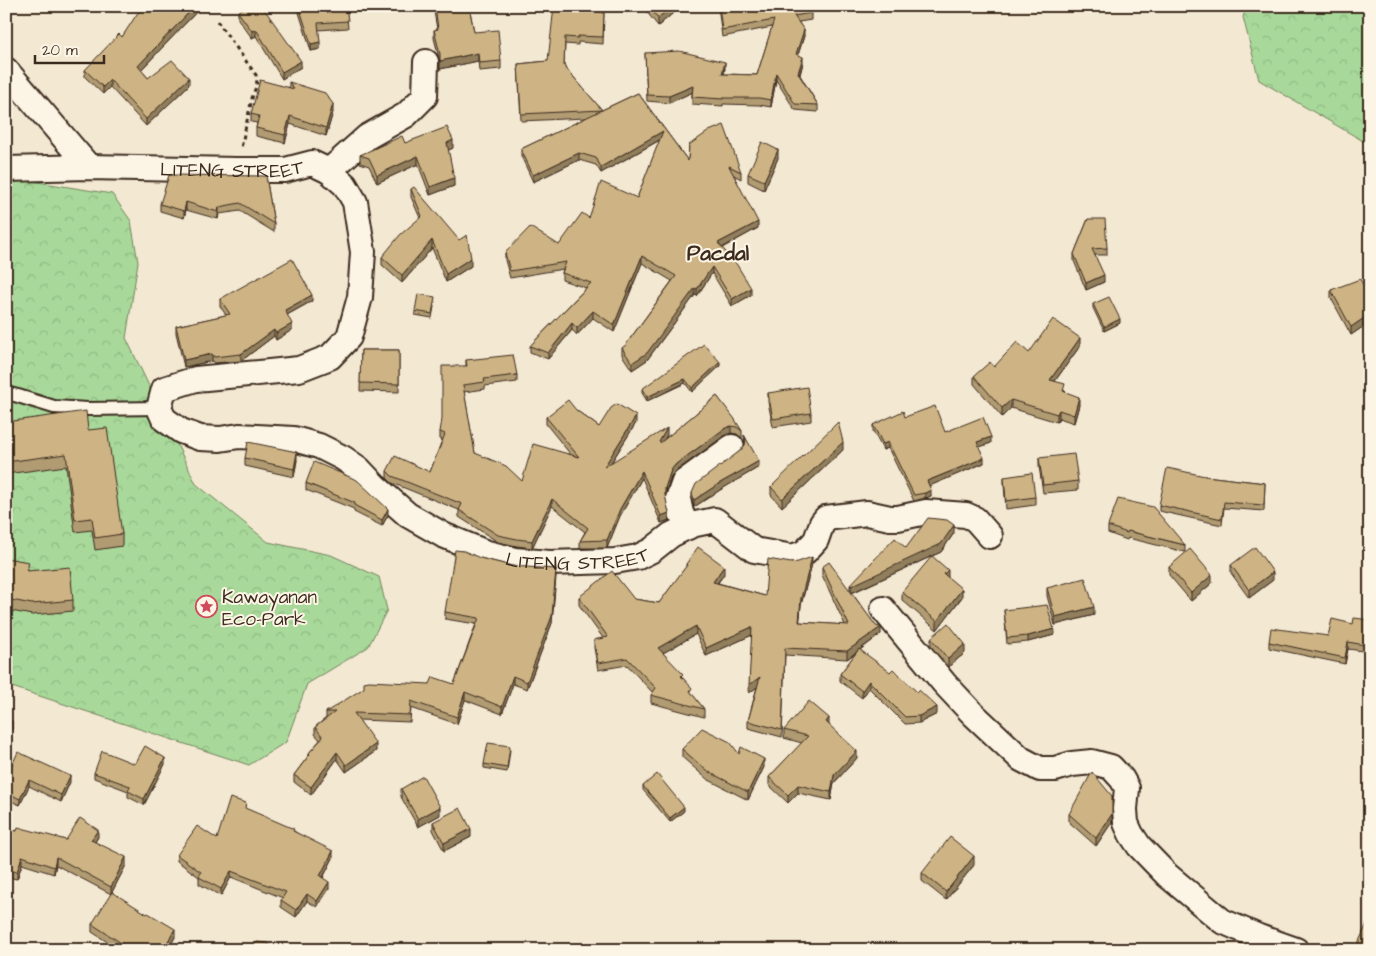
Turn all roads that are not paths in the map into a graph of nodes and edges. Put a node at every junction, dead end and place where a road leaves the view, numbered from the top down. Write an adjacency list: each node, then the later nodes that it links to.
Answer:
1 (426, 62): 5 (street)
2 (6, 70): 3 (street)
3 (89, 167): 4 (street, LITENG STREET); 5 (street, LITENG STREET)
4 (6, 170)
5 (329, 171): 7 (street, LITENG STREET)
6 (6, 393): 7 (lane)
7 (159, 408): 9 (street, LITENG STREET)
8 (732, 447): 9 (street)
9 (688, 526): 10 (street, LITENG STREET)
10 (990, 536)
11 (883, 608): 12 (street)
12 (1296, 950)

